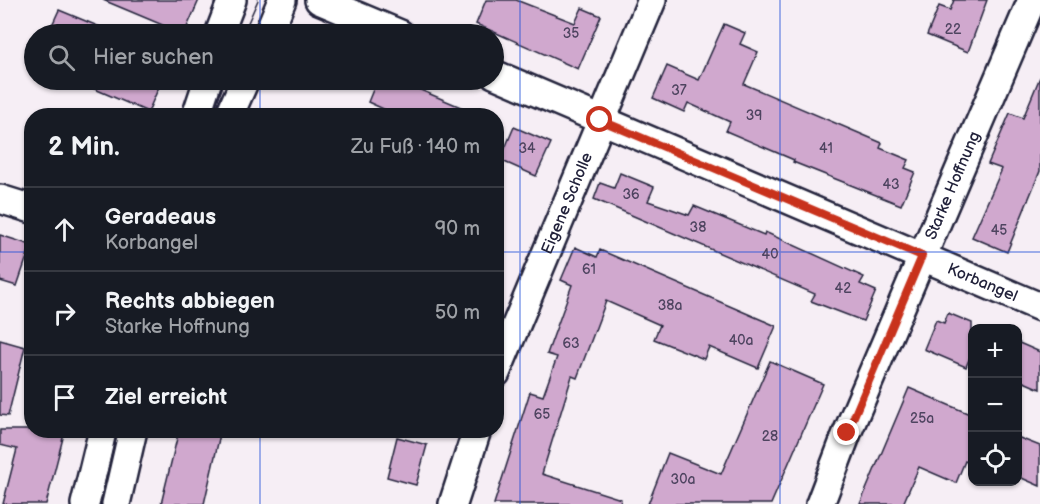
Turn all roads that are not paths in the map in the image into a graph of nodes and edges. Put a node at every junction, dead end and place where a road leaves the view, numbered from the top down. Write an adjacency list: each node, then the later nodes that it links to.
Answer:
1 (232, 0): 6 (street)
2 (282, 0): 7 (street)
3 (319, 0): 8 (street)
4 (652, 0): 14 (street, Eigene Scholle)
5 (1032, 0): 17 (street, Starke Hoffnung)
6 (223, 24)
7 (272, 24)
8 (376, 24)
9 (504, 78): 14 (street, Korbangel)
10 (205, 90): 12 (street)
11 (241, 90): 13 (street)
12 (199, 108)
13 (233, 108)
14 (600, 120): 17 (street, Korbangel); 19 (street, Eigene Scholle)
15 (0, 199): 16 (street)
16 (24, 206)
17 (922, 256): 18 (street, Korbangel); 26 (street, Starke Hoffnung)
18 (1040, 307)
19 (504, 354)
20 (101, 438): 23 (street)
21 (131, 438): 24 (street)
22 (474, 438): 25 (street)
23 (85, 504)
24 (116, 504)
25 (453, 504)
26 (820, 504)

